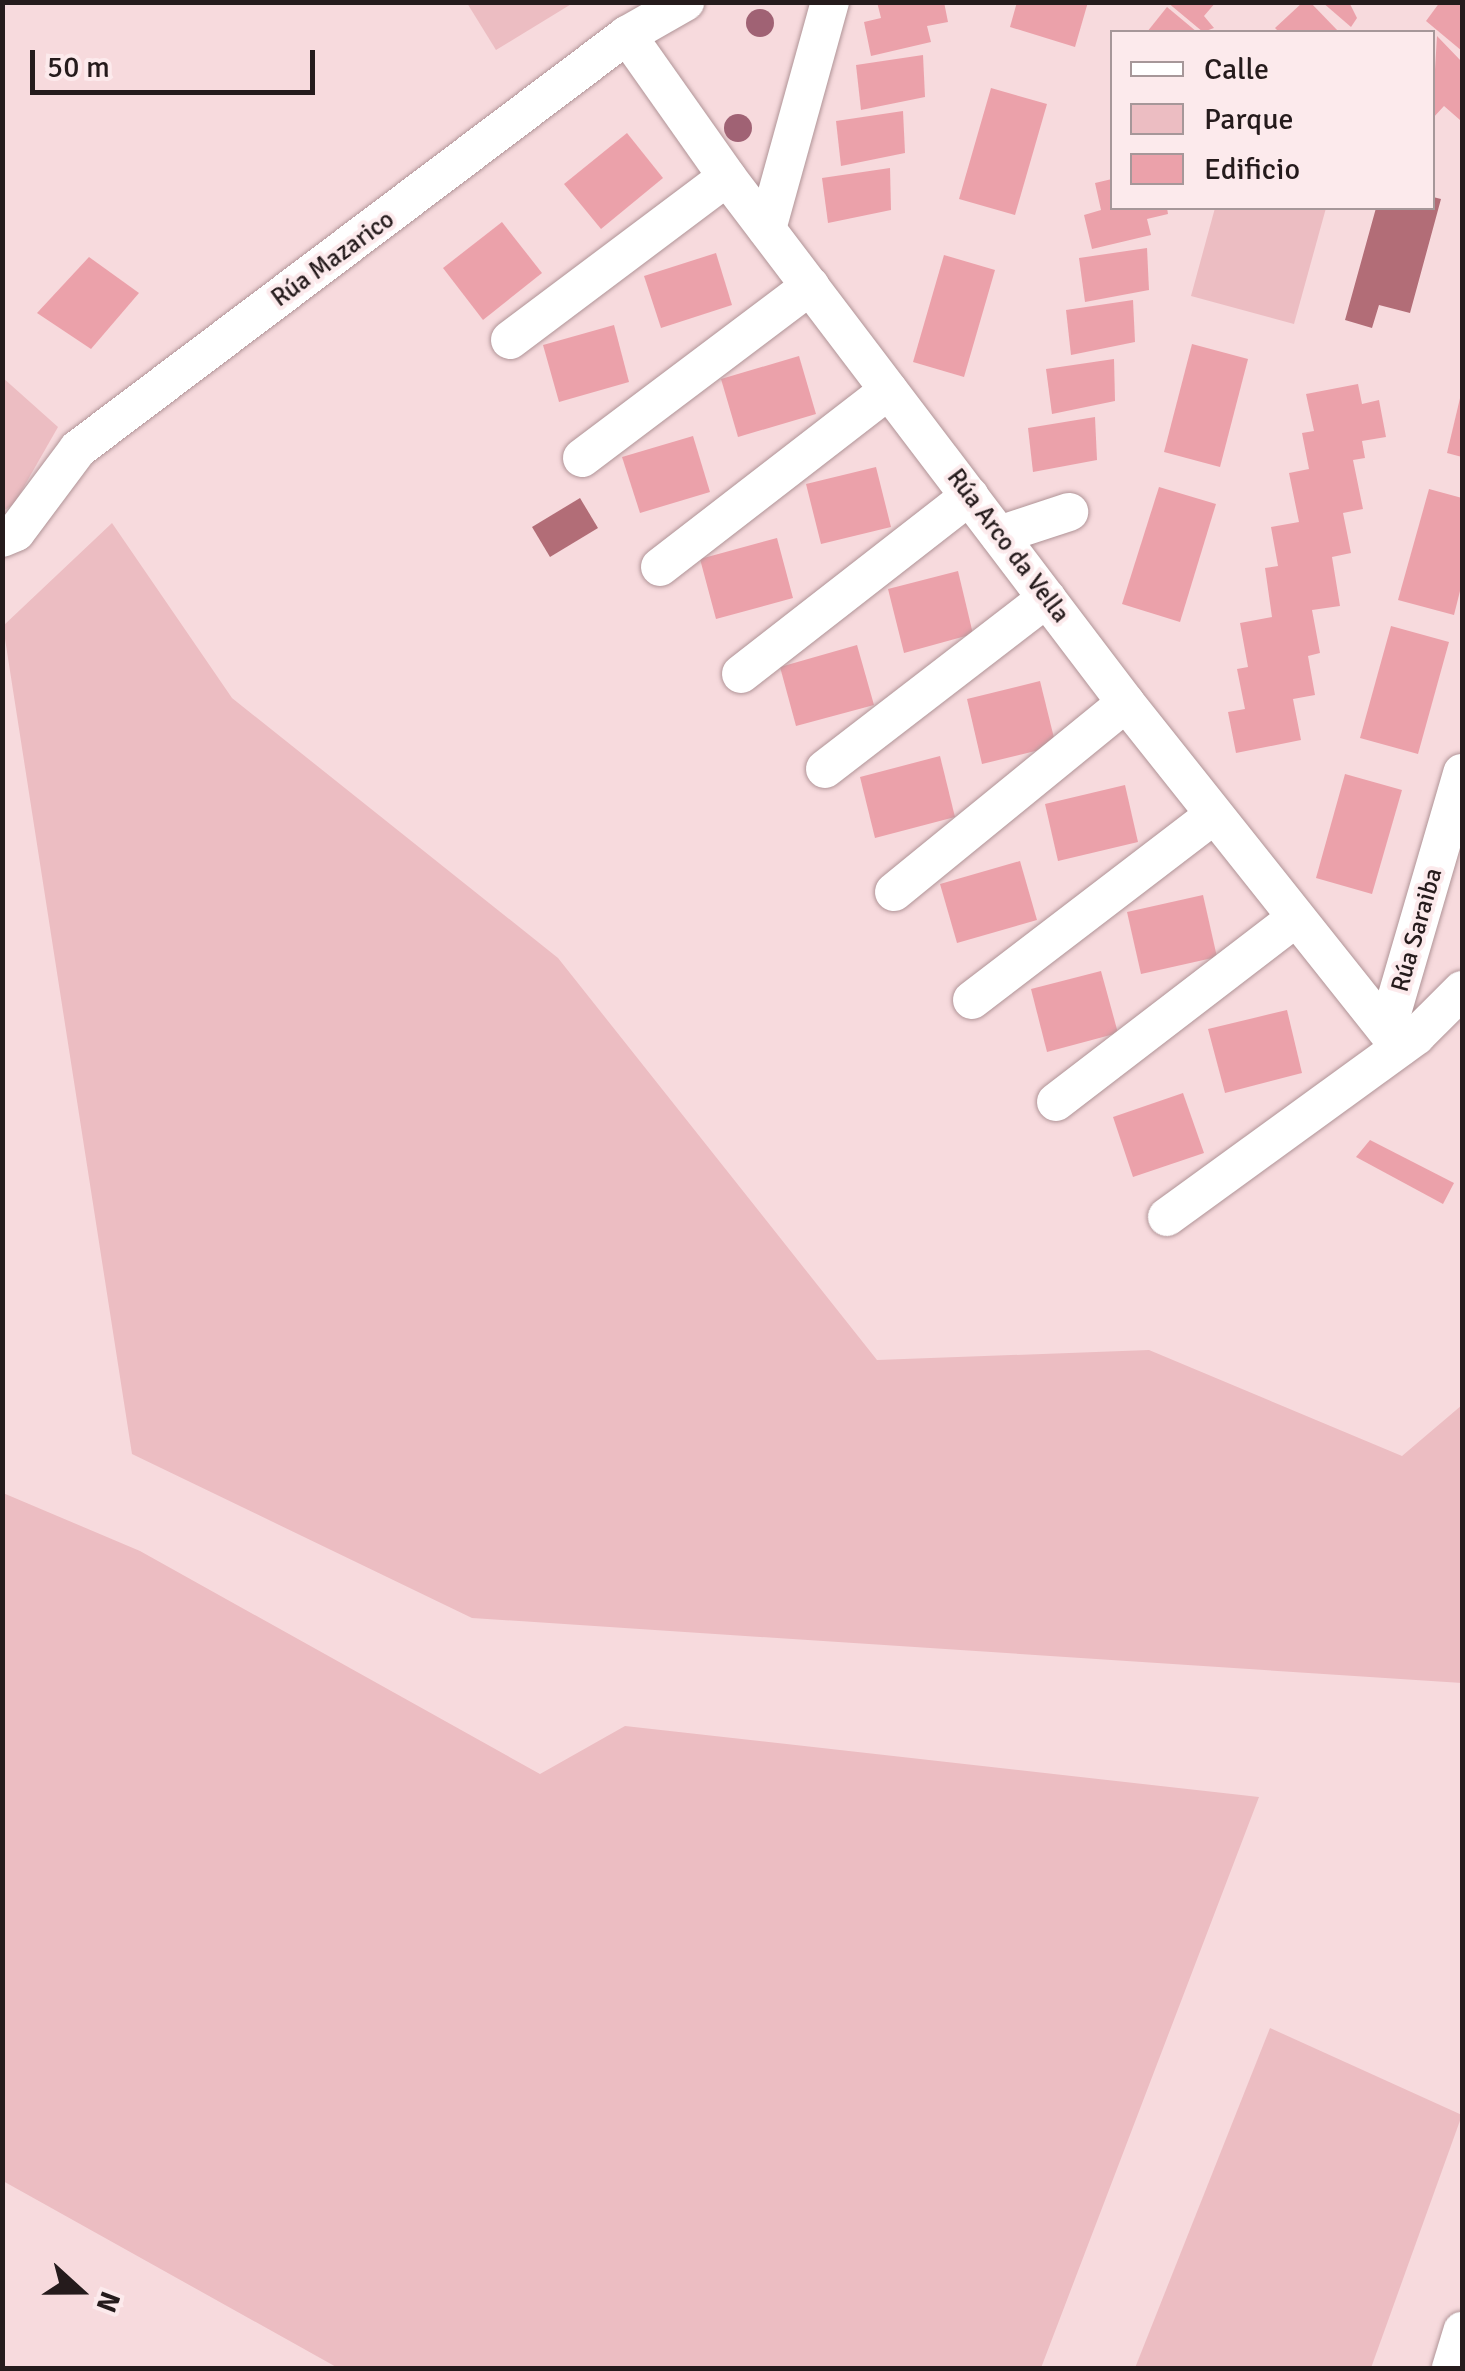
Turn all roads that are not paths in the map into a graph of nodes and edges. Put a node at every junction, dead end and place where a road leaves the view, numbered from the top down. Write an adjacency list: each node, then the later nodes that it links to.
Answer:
1 (685, 2): 3 (street, Rúa Mazarico)
2 (830, 2): 5 (street)
3 (628, 36): 4 (street, Rúa Arco da Vella); 13 (street, Rúa Mazarico)
4 (727, 177): 5 (street, Rúa Arco da Vella); 7 (street)
5 (766, 229): 6 (street, Rúa Arco da Vella)
6 (810, 286): 8 (street, Rúa Arco da Vella); 9 (street)
7 (510, 340)
8 (889, 390): 10 (street, Rúa Arco da Vella); 14 (street)
9 (582, 458)
10 (970, 496): 12 (street, Rúa Arco da Vella); 16 (street)
11 (1069, 512): 12 (street)
12 (1000, 535): 15 (street, Rúa Arco da Vella)
13 (2, 538)
14 (660, 567)
15 (1047, 598): 17 (street, Rúa Arco da Vella); 18 (street)
16 (741, 674)
17 (1126, 703): 20 (street, Rúa Arco da Vella); 21 (street)
18 (825, 769)
19 (1462, 773): 25 (street, Rúa Saraiba)
20 (1213, 816): 22 (street, Rúa Arco da Vella); 24 (street)
21 (894, 892)
22 (1293, 920): 25 (street, Rúa Arco da Vella); 26 (street)
23 (1462, 990): 25 (street)
24 (972, 1000)
25 (1394, 1039): 27 (street)
26 (1056, 1102)
27 (1167, 1216)
28 (1462, 2331): 29 (street)
29 (1451, 2368)

